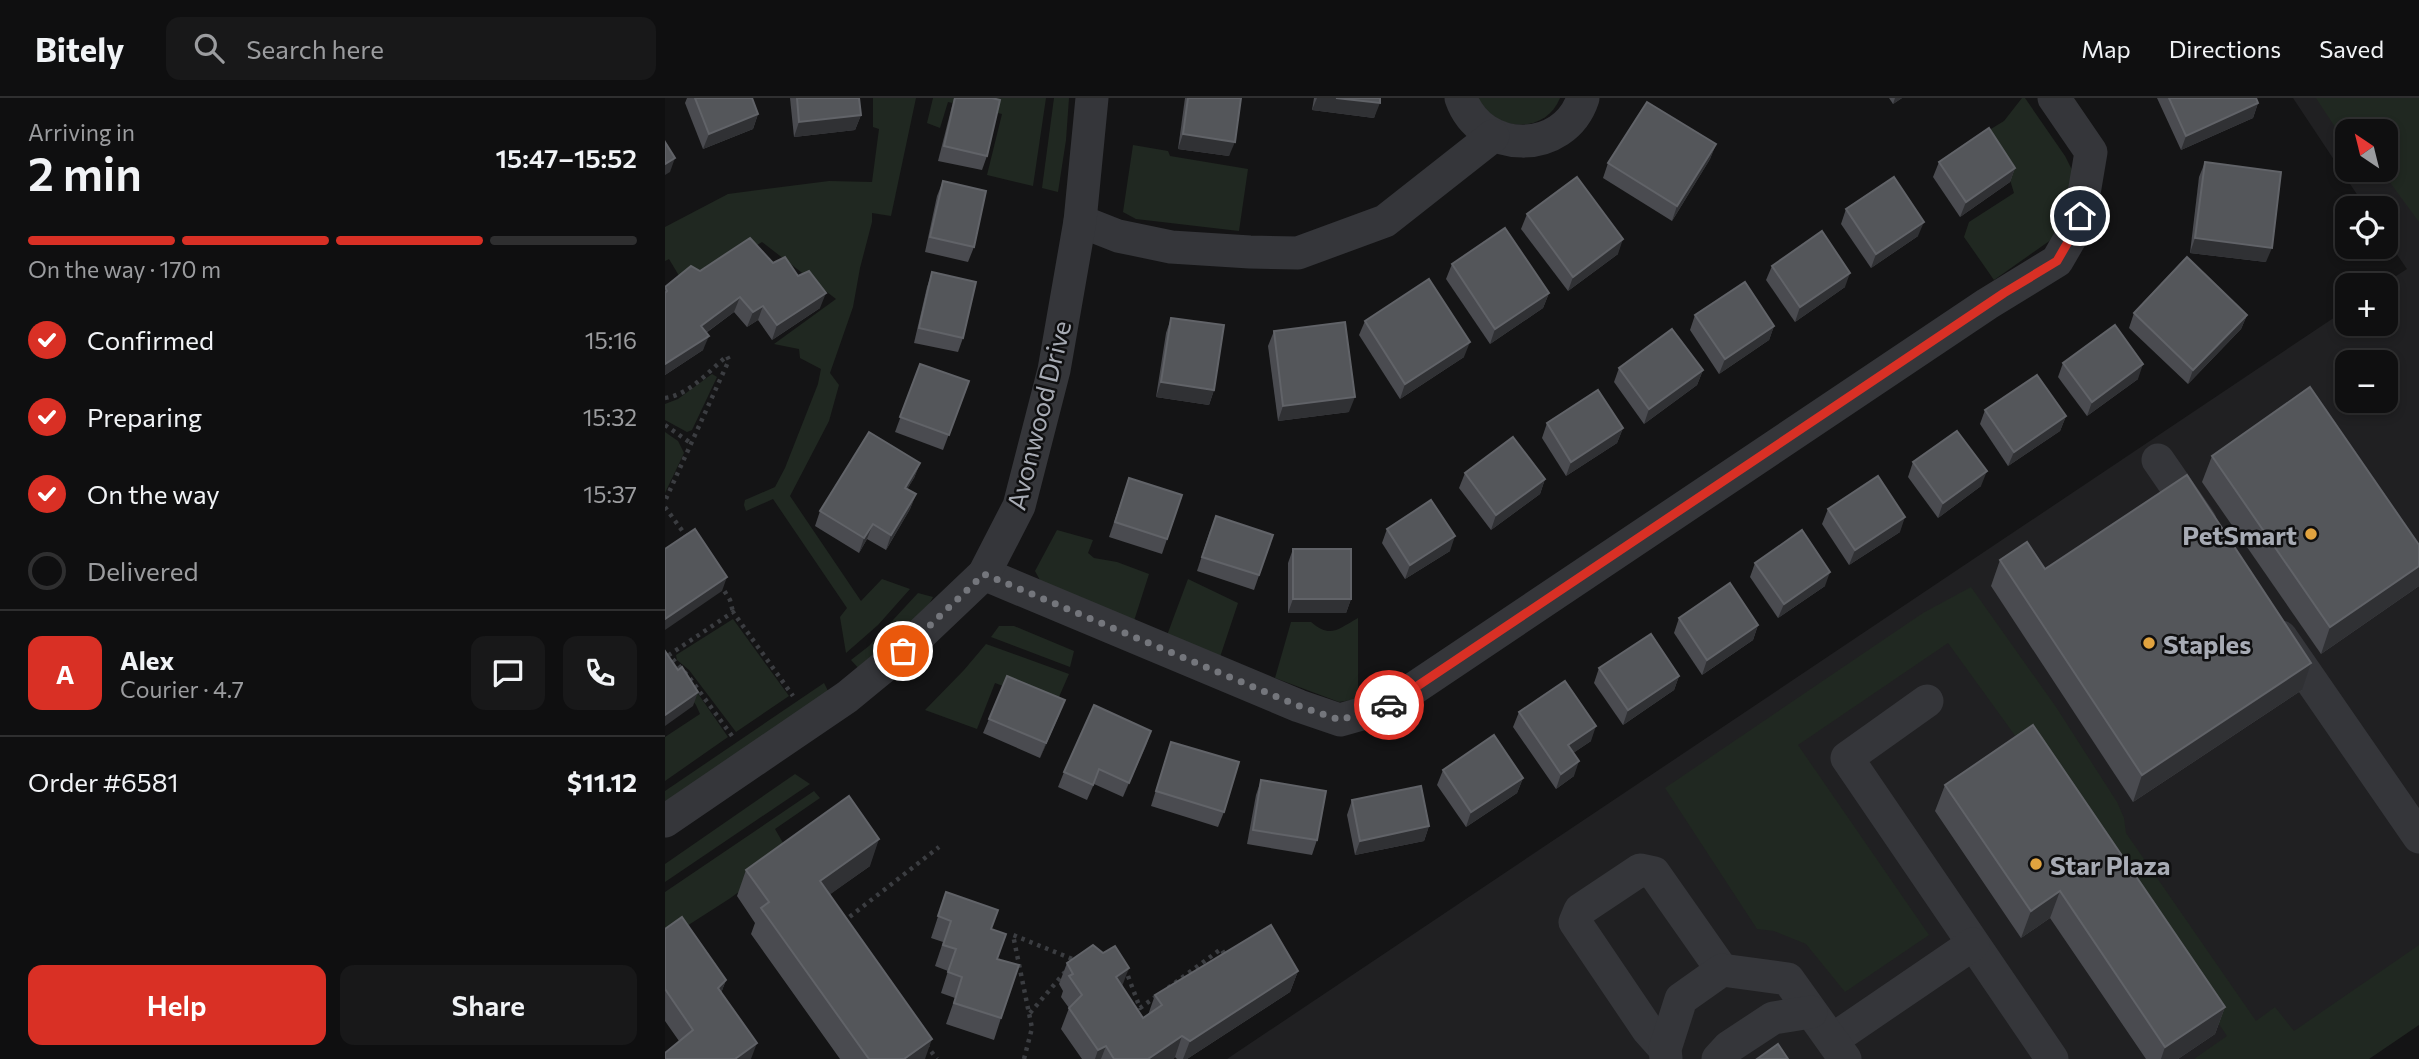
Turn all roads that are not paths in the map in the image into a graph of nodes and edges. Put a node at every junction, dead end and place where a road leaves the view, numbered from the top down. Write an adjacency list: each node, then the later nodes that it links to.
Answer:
1 (1092, 98): 6 (street, Avonwood Drive)
2 (1461, 98): 5 (street)
3 (1583, 98): 5 (street)
4 (2054, 98): 9 (street)
5 (1493, 136): 6 (street)
6 (1080, 221): 9 (street, Avonwood Drive)
7 (2158, 460): 8 (street)
8 (2221, 551)
9 (984, 574): 12 (street, Avonwood Drive)
10 (2261, 608): 13 (street)
11 (1927, 701): 14 (street)
12 (665, 821)
13 (2419, 837)
14 (1973, 944): 17 (street); 20 (street)
15 (1722, 970): 16 (street); 18 (street); 18 (street)
16 (1811, 1012): 17 (street); 19 (street)
17 (1839, 1050)
18 (1665, 1054)
19 (1718, 1059)
20 (2052, 1059)

